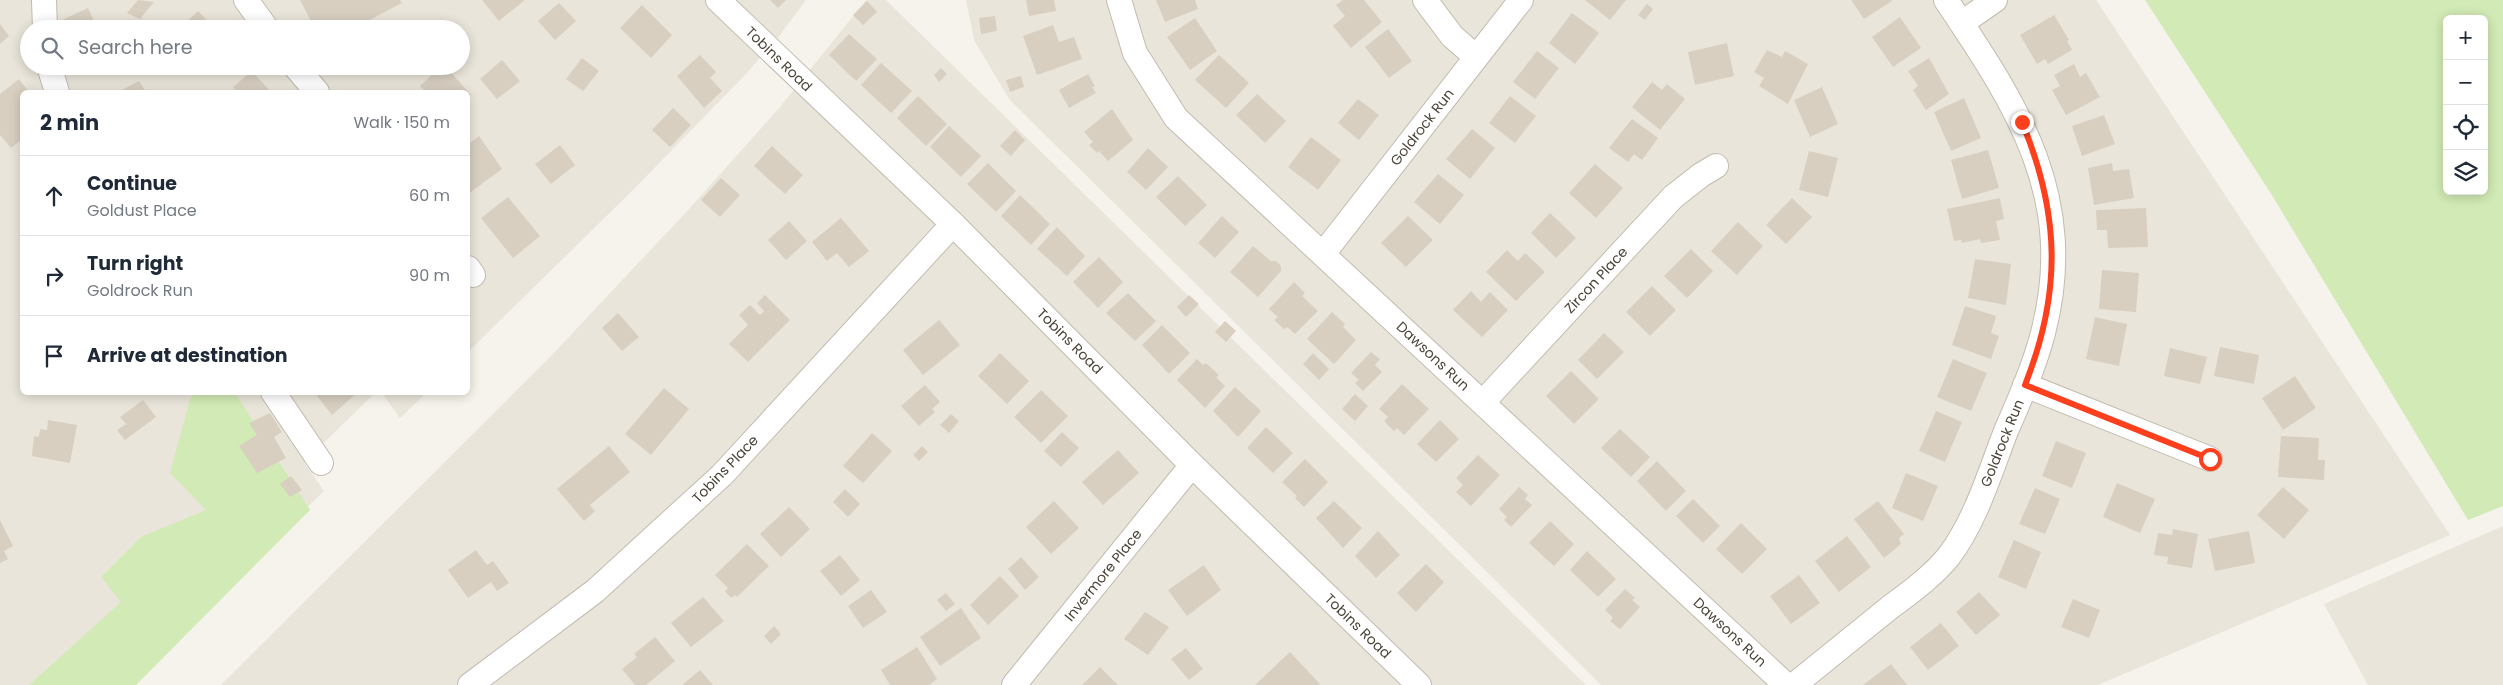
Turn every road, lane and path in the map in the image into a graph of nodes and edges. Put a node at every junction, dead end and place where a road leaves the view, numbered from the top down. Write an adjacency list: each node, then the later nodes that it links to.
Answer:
1 (44, 0): 9 (street)
2 (246, 0): 10 (street)
3 (718, 0): 18 (street, Tobins Road)
4 (1119, 0): 19 (street, Dawsons Run)
5 (1425, 0): 12 (street)
6 (1521, 0): 12 (street, Goldrock Run)
7 (1946, 0): 11 (street, Goldrock Run)
8 (1995, 0): 11 (street)
9 (44, 20)
10 (260, 20)
11 (1962, 23): 20 (street, Goldrock Run)
12 (1476, 57): 19 (street, Goldrock Run)
13 (51, 75): 15 (street)
14 (303, 75): 16 (street)
15 (55, 90)
16 (316, 90)
17 (1716, 166): 22 (street, Zircon Place)
18 (953, 224): 25 (street, Tobins Road); 27 (street, Tobins Place)
19 (1323, 254): 22 (street, Dawsons Run)
20 (2025, 385): 23 (street); 30 (street, Goldrock Run)
21 (275, 395): 24 (street)
22 (1483, 402): 29 (street, Dawsons Run)
23 (2210, 459)
24 (321, 463)
25 (1192, 465): 26 (street, Tobins Road); 28 (street, Invermore Place)
26 (1411, 682)
27 (470, 685)
28 (1014, 685)
29 (1786, 685)
30 (1794, 685)

